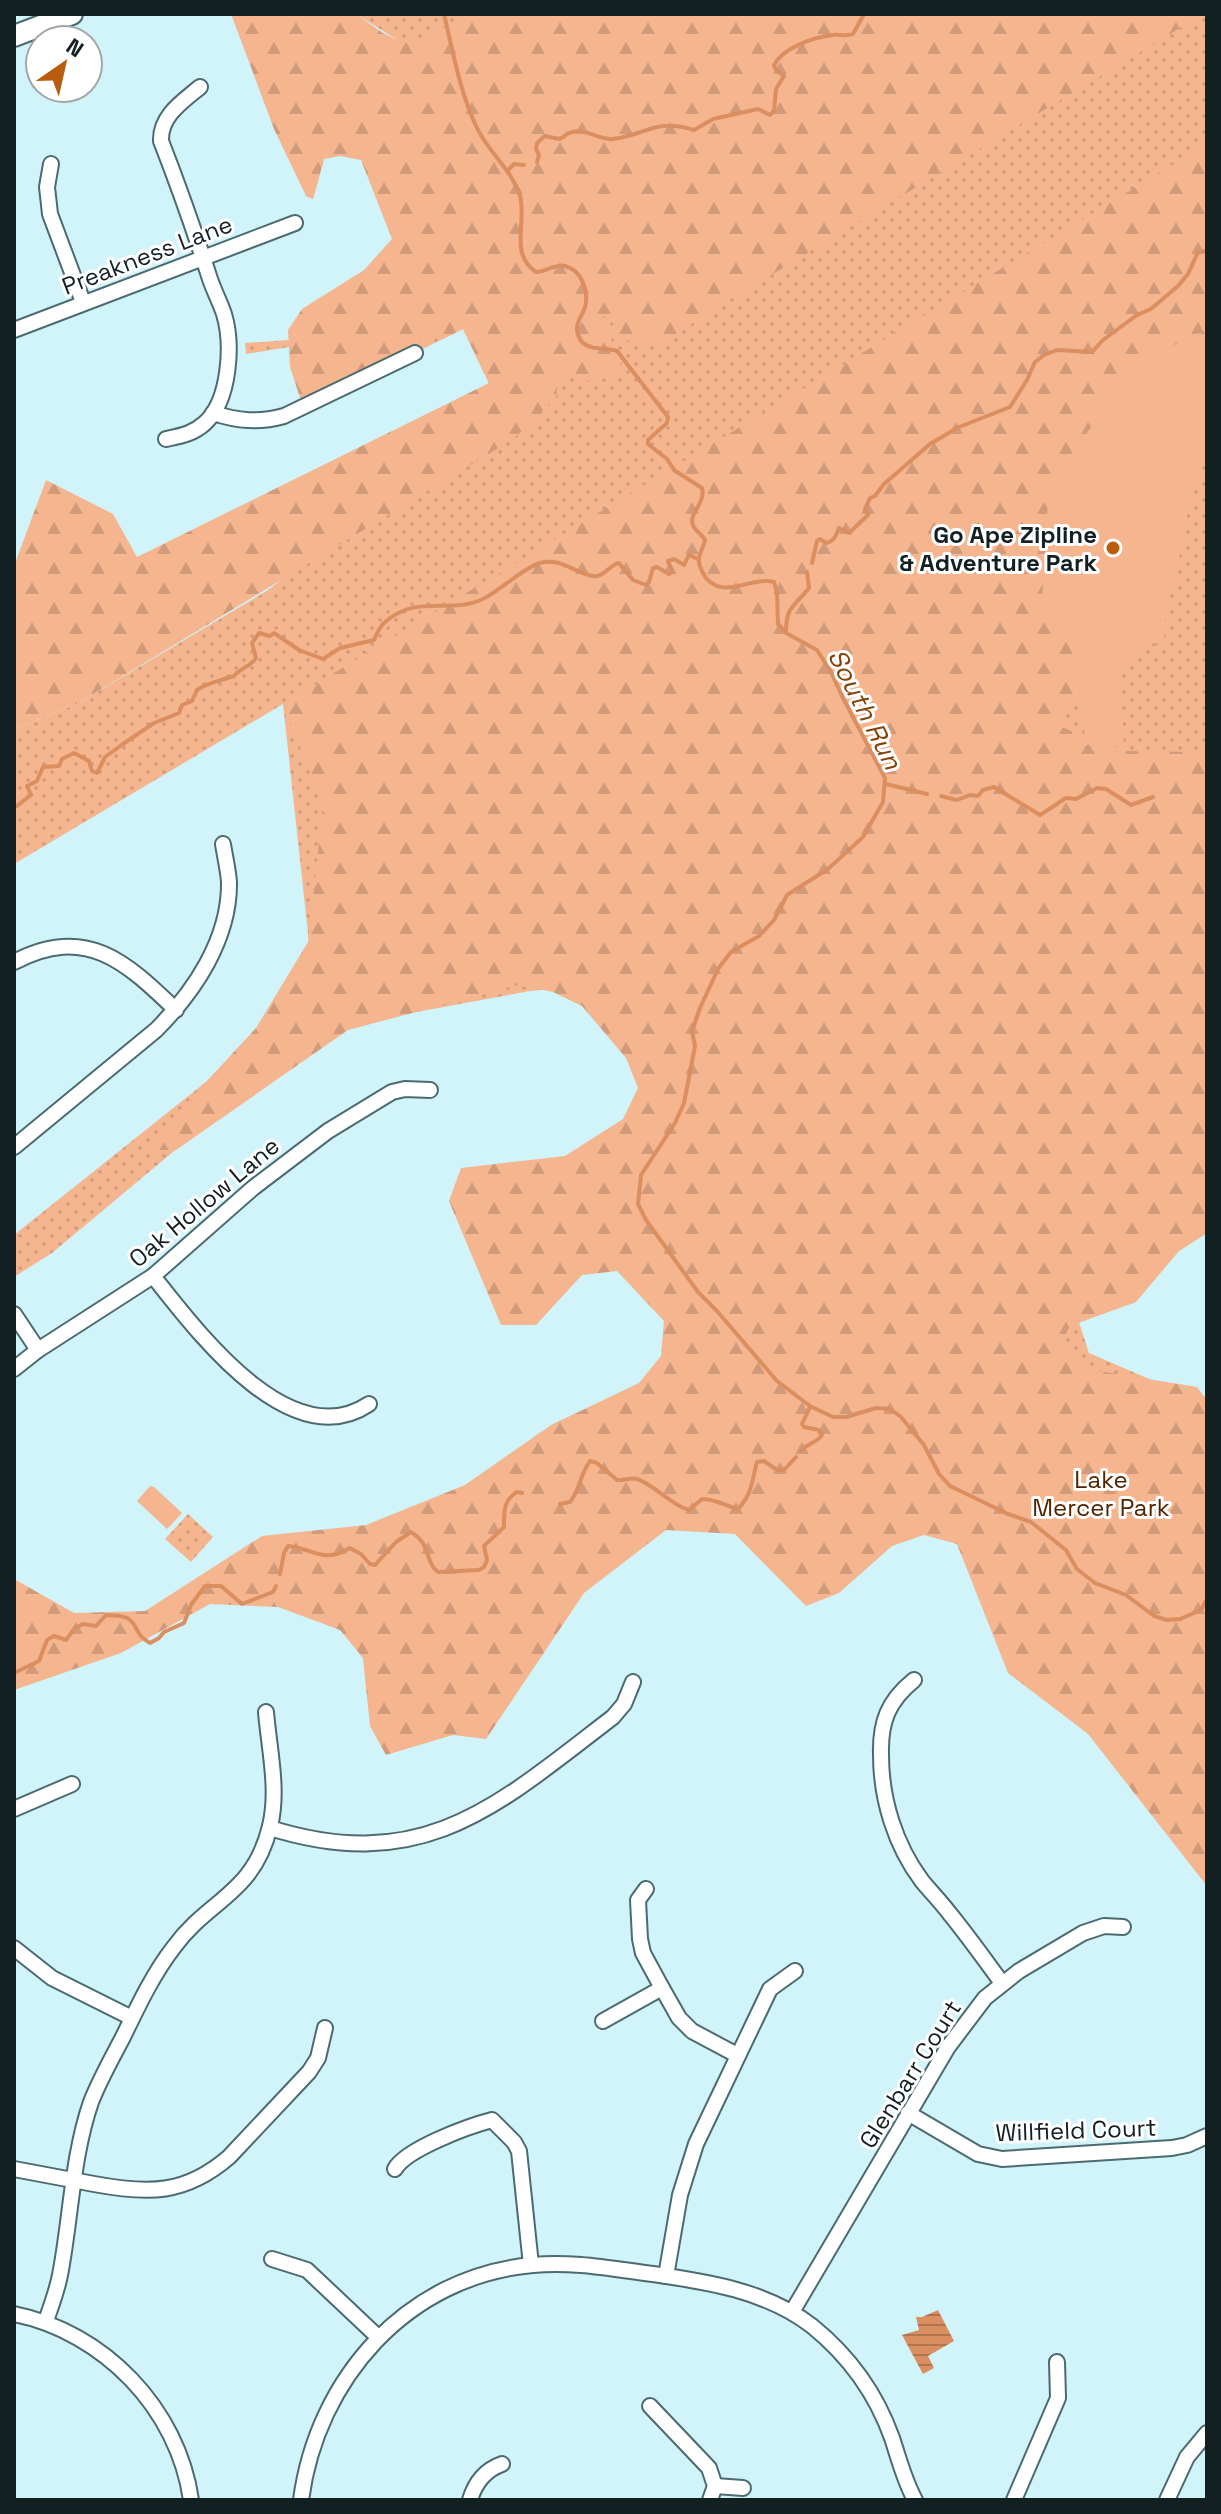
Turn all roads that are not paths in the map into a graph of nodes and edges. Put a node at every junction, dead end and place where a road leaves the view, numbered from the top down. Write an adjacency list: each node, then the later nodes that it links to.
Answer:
1 (72, 14): 2 (main road)
2 (14, 36)
3 (200, 87): 6 (street)
4 (51, 164): 7 (street)
5 (295, 223): 6 (street, Preakness Lane)
6 (204, 258): 7 (street, Preakness Lane); 10 (street)
7 (83, 302): 8 (street, Preakness Lane)
8 (14, 330)
9 (415, 353): 10 (street)
10 (213, 413): 11 (street)
11 (166, 439)
12 (223, 844): 14 (street)
13 (14, 962): 14 (street)
14 (176, 1010): 16 (street)
15 (430, 1090): 17 (street, Oak Hollow Lane)
16 (14, 1147)
17 (153, 1276): 19 (street, Oak Hollow Lane); 21 (street)
18 (14, 1314): 19 (street)
19 (38, 1350): 20 (street, Oak Hollow Lane)
20 (14, 1369)
21 (369, 1404)
22 (914, 1680): 32 (street)
23 (633, 1682): 27 (street)
24 (266, 1712): 27 (street)
25 (72, 1784): 26 (street)
26 (14, 1809)
27 (270, 1828): 34 (street)
28 (646, 1889): 33 (street)
29 (1123, 1927): 32 (street, Glenbarr Court)
30 (14, 1948): 34 (street)
31 (795, 1971): 37 (street)
32 (1002, 1983): 38 (street, Glenbarr Court)
33 (662, 1988): 35 (street); 37 (street)
34 (132, 2018): 42 (street)
35 (603, 2021)
36 (325, 2028): 42 (street)
37 (737, 2055): 45 (street)
38 (908, 2113): 39 (street, Willfield Court); 46 (street, Glenbarr Court)
39 (1207, 2136)
40 (14, 2169): 42 (street)
41 (395, 2169): 44 (street)
42 (75, 2181): 48 (street)
43 (272, 2259): 49 (street)
44 (531, 2265): 45 (street); 49 (street)
45 (666, 2276): 46 (street)
46 (792, 2312): 59 (street)
47 (14, 2314): 48 (street)
48 (46, 2321): 56 (street)
49 (378, 2337): 57 (street)
50 (1057, 2362): 60 (street)
51 (650, 2406): 55 (street)
52 (1207, 2433): 61 (street)
53 (502, 2464): 58 (street)
54 (743, 2488): 55 (street)
55 (712, 2493)
56 (191, 2500)
57 (301, 2500)
58 (470, 2500)
59 (915, 2500)
60 (1014, 2500)
61 (1167, 2500)

